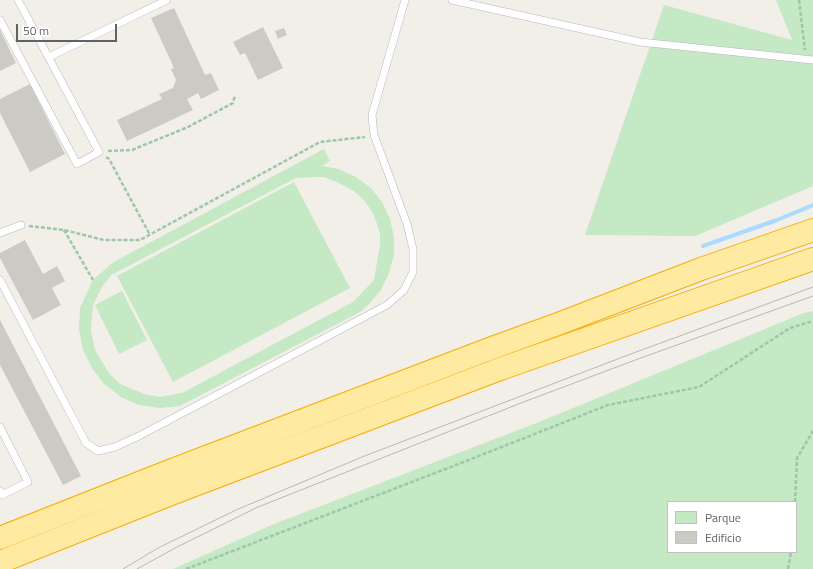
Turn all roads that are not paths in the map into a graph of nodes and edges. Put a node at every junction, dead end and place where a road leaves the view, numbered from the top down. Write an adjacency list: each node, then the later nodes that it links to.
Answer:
1 (18, 0): 6 (lane)
2 (167, 0): 6 (lane)
3 (405, 0): 14 (lane)
4 (452, 0): 7 (lane)
5 (0, 20): 6 (lane)
6 (49, 57)
7 (809, 60)
8 (813, 219): 13 (highway)
9 (21, 225): 11 (lane)
10 (813, 230): 13 (highway)
11 (0, 233)
12 (811, 260): 18 (highway)
13 (700, 269): 17 (highway)
14 (0, 280)
15 (0, 427): 16 (lane)
16 (0, 491)
17 (0, 538)
18 (0, 562)

